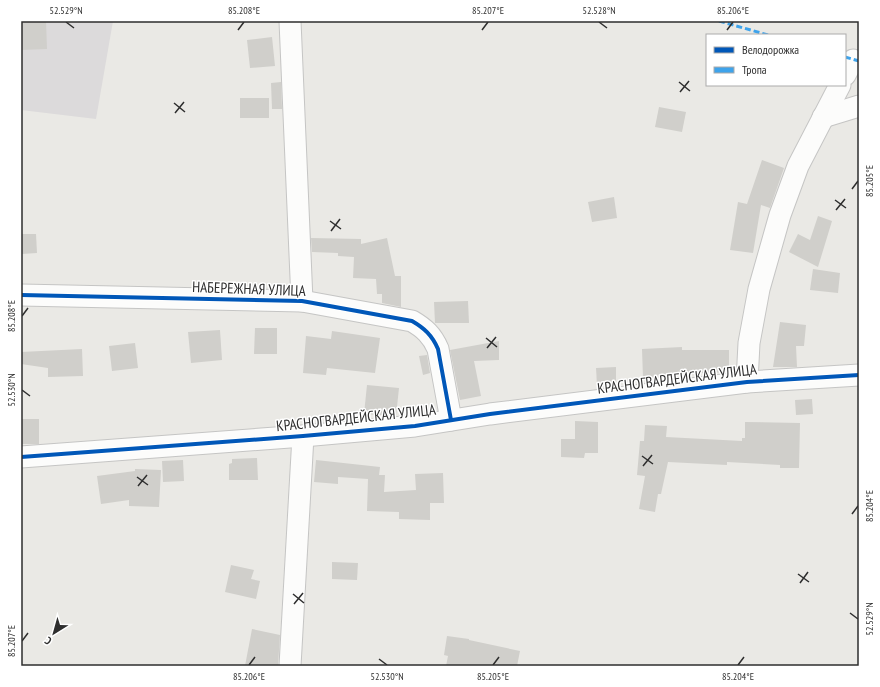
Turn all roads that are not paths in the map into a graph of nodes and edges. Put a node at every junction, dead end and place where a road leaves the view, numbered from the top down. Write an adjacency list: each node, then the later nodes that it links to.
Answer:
1 (290, 21): 6 (street, НАБЕРЕЖНАЯ УЛИЦА)
2 (840, 86): 4 (street)
3 (859, 106): 4 (street)
4 (824, 117): 8 (street)
5 (21, 295): 6 (street, НАБЕРЕЖНАЯ УЛИЦА)
6 (302, 301): 9 (street, НАБЕРЕЖНАЯ УЛИЦА)
7 (859, 375): 8 (street, КРАСНОГВАРДЕЙСКАЯ УЛИЦА)
8 (746, 382): 9 (street, КРАСНОГВАРДЕЙСКАЯ УЛИЦА)
9 (451, 420): 10 (street, КРАСНОГВАРДЕЙСКАЯ УЛИЦА)
10 (303, 436): 11 (street, КРАСНОГВАРДЕЙСКАЯ УЛИЦА); 12 (street)
11 (21, 457)
12 (290, 666)

